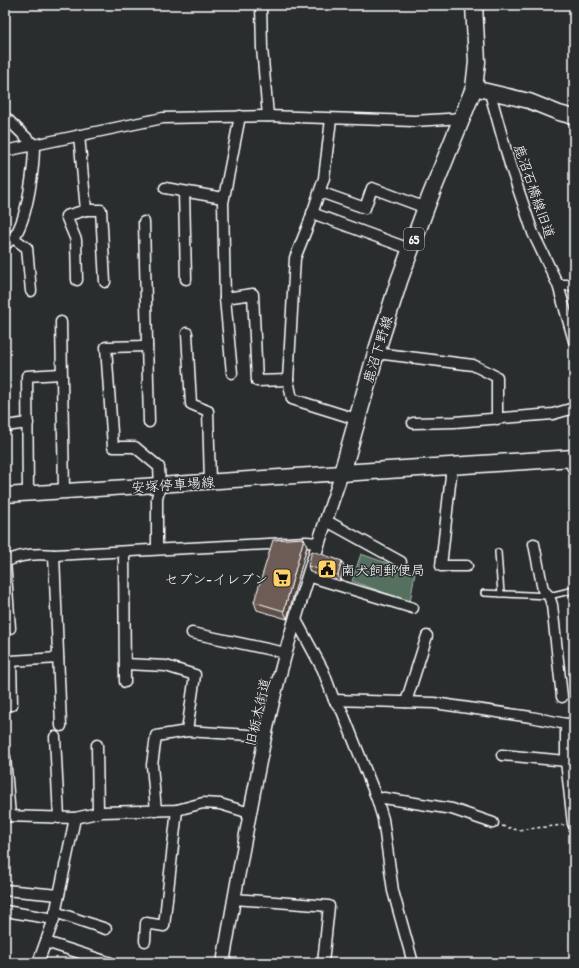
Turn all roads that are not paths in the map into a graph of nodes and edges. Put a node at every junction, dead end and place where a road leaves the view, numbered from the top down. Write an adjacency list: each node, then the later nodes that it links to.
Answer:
1 (261, 5): 5 (street)
2 (474, 5): 3 (main road, 鹿沼下野線 / 65)
3 (482, 91): 7 (main road); 8 (main road, 鹿沼下野線 / 65); 27 (street, 鹿沼石橋線旧道)
4 (240, 116): 5 (street); 10 (street); 16 (street)
5 (268, 116): 9 (street)
6 (5, 117): 11 (street)
7 (574, 117)
8 (463, 118): 9 (street); 17 (main road, 鹿沼下野線 / 65)
9 (331, 119): 15 (street)
10 (79, 135): 11 (street); 18 (street)
11 (34, 145): 12 (street); 21 (street)
12 (5, 151)
13 (165, 188): 14 (street)
14 (184, 192): 16 (street); 24 (street)
15 (320, 192): 17 (street); 19 (street)
16 (224, 198): 30 (street)
17 (426, 208): 23 (main road, 鹿沼下野線 / 65)
18 (86, 210): 25 (street); 26 (street)
19 (312, 213): 23 (street); 39 (street)
20 (144, 222): 35 (street)
21 (12, 237): 22 (street); 29 (street)
22 (5, 245)
23 (410, 249): 36 (main road, 鹿沼下野線 / 65)
24 (186, 279)
25 (77, 280)
26 (105, 282)
27 (558, 285): 28 (street); 31 (street, 鹿沼石橋線旧道)
28 (574, 285)
29 (31, 290)
30 (225, 298): 37 (street); 39 (street)
31 (570, 319): 34 (street, 鹿沼石橋線旧道)
32 (61, 322): 38 (street)
33 (187, 333): 50 (street)
34 (574, 342)
35 (147, 346): 43 (street); 51 (street)
36 (376, 353): 41 (main road, 鹿沼下野線 / 65); 42 (street)
37 (232, 373)
38 (61, 374): 45 (street); 52 (street)
39 (288, 380): 41 (street)
40 (574, 408): 42 (street)
41 (356, 419): 49 (main road, 鹿沼下野線 / 65)
42 (497, 419): 44 (street)
43 (149, 422)
44 (413, 423)
45 (28, 424): 46 (street); 53 (street)
46 (5, 426)
47 (572, 462): 48 (main road)
48 (452, 466): 49 (main road); 64 (street)
49 (342, 473): 50 (main road, 安塚停車場線); 55 (street, 旧栃木街道)
50 (210, 482): 51 (main road, 安塚停車場線)
51 (160, 485): 52 (main road, 安塚停車場線); 58 (street)
52 (64, 492): 53 (main road, 安塚停車場線)
53 (28, 494): 54 (main road, 安塚停車場線)
54 (5, 495)
55 (325, 520): 56 (street, 旧栃木街道); 63 (street)
56 (319, 543): 58 (street); 65 (street, 旧栃木街道)
57 (534, 544): 69 (street)
58 (157, 549): 59 (street)
59 (124, 552): 61 (street); 77 (street)
60 (498, 552): 68 (lane)
61 (54, 555): 62 (street); 76 (street)
62 (5, 562): 72 (street)
63 (401, 562)
64 (467, 566)
65 (308, 576): 70 (street); 71 (street, 旧栃木街道)
66 (574, 590): 69 (lane)
67 (484, 593): 68 (lane)
68 (501, 594): 69 (lane)
69 (549, 596): 79 (street)
70 (413, 608)
71 (295, 618): 75 (street, 旧栃木街道); 80 (street)
72 (5, 629)
73 (192, 633): 75 (street)
74 (427, 636): 81 (street)
75 (286, 653): 86 (street, 旧栃木街道)
76 (58, 658): 82 (street); 84 (street)
77 (125, 664): 78 (street); 85 (street)
78 (125, 682)
79 (562, 697)
80 (334, 700): 81 (street); 92 (street)
81 (406, 702): 83 (street)
82 (5, 705)
83 (570, 724): 91 (street)
84 (61, 726)
85 (187, 731): 86 (street); 93 (street)
86 (266, 736): 96 (street, 旧栃木街道)
87 (55, 737): 98 (street)
88 (97, 745): 95 (street)
89 (502, 755): 91 (street)
90 (5, 757): 97 (street)
91 (566, 761): 101 (street)
92 (377, 799): 100 (street); 114 (street)
93 (156, 810): 94 (street); 95 (street)
94 (177, 810): 96 (street); 108 (street)
95 (98, 813): 99 (street)
96 (250, 813): 104 (street, 旧栃木街道)
97 (7, 816): 98 (street)
98 (59, 818): 99 (street)
99 (75, 818): 103 (street)
100 (493, 823)
101 (573, 824)
102 (5, 890): 103 (street)
103 (59, 894): 106 (street)
104 (234, 899): 112 (street, 旧栃木街道); 113 (street)
105 (5, 911): 106 (street)
106 (54, 915): 107 (street); 109 (street)
107 (106, 929)
108 (145, 941)
109 (46, 942): 110 (street); 111 (street)
110 (38, 963)
111 (111, 963)
112 (223, 963)
113 (323, 963)
114 (413, 963)

